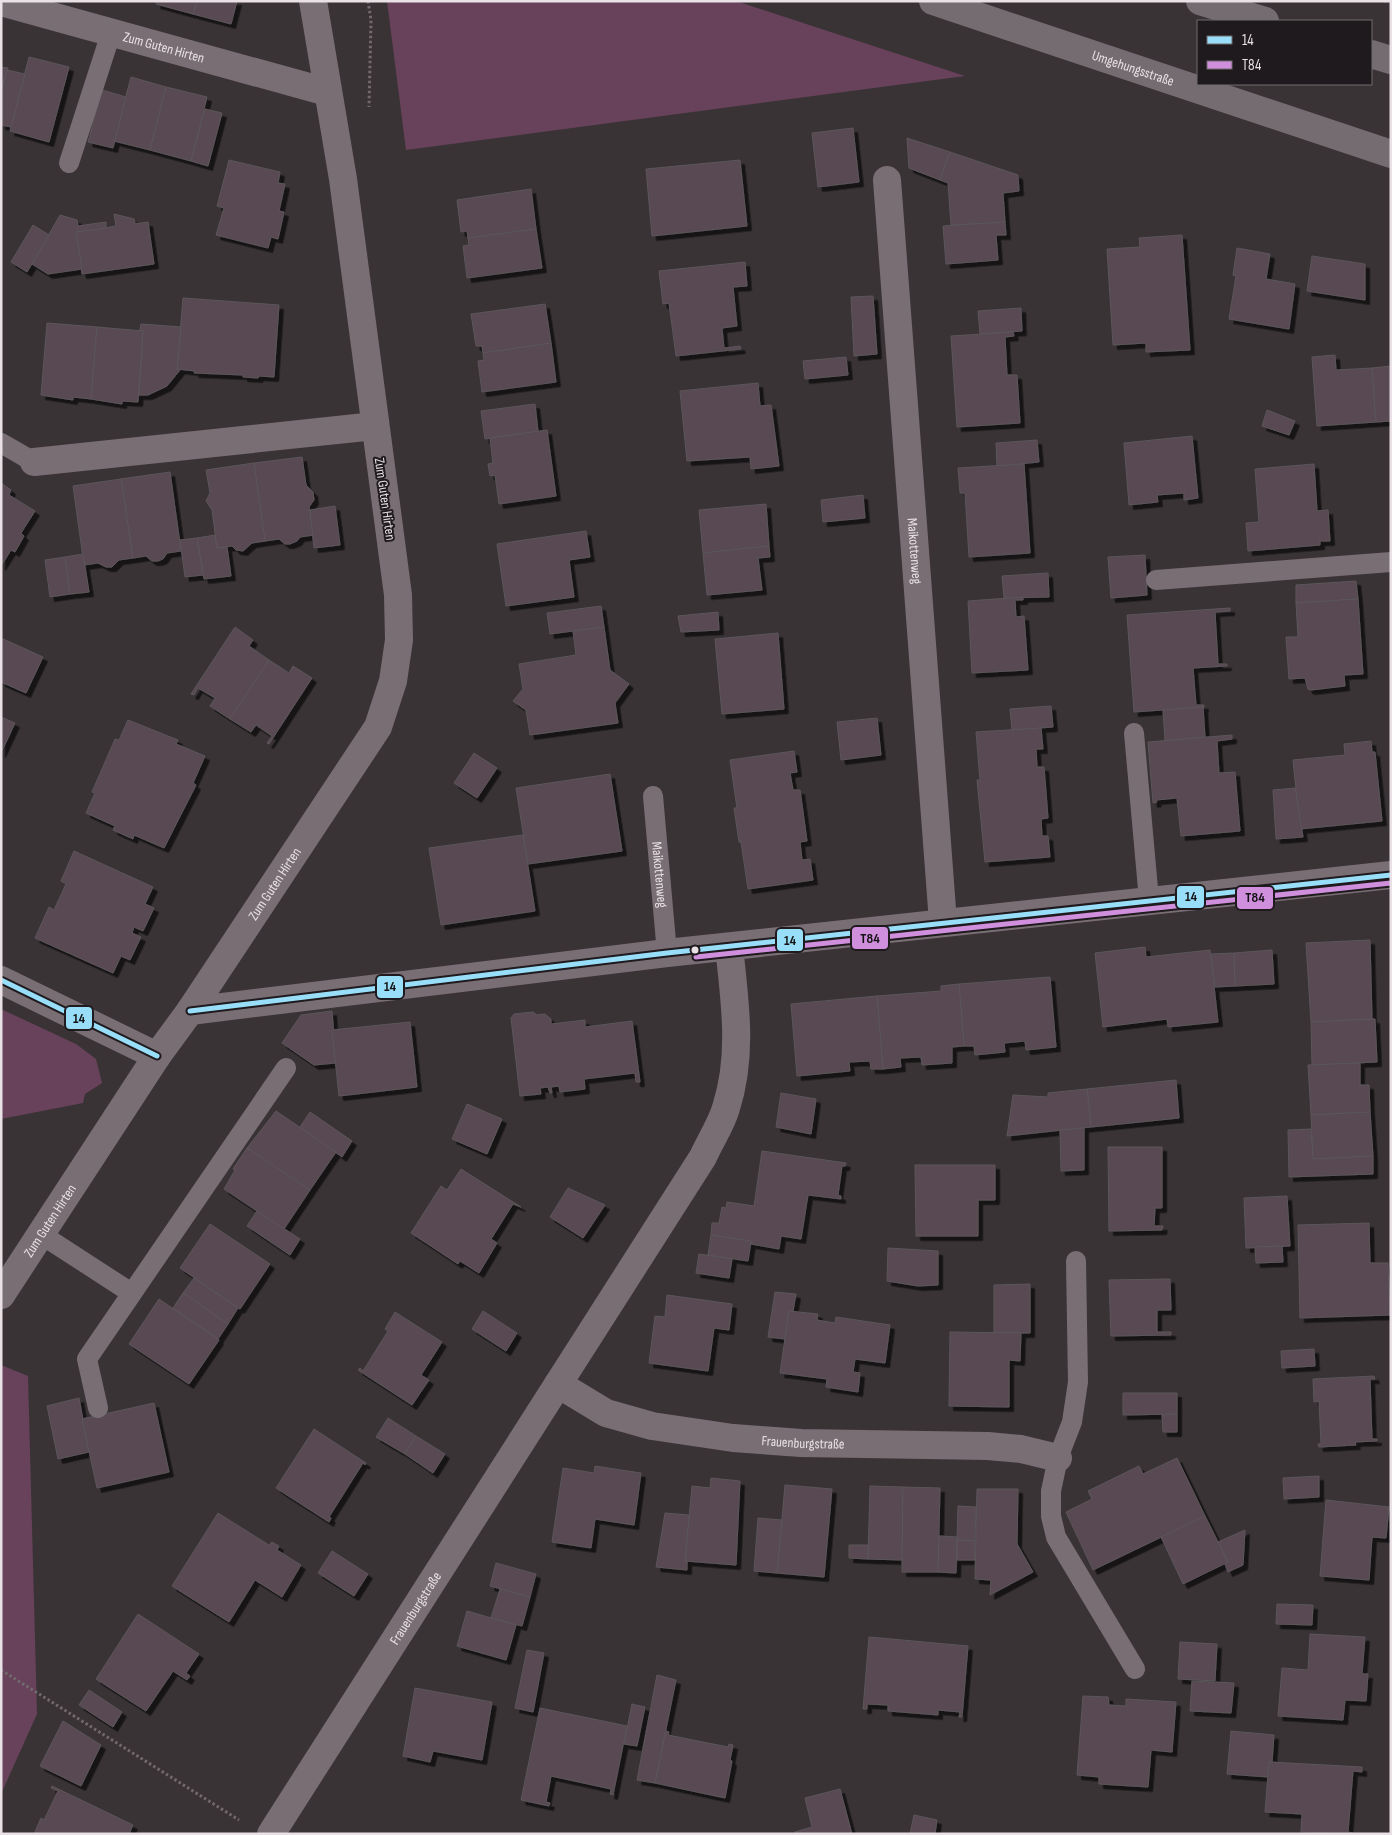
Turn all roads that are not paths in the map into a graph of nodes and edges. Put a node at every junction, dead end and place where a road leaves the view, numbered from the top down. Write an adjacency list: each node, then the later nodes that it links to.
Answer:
1 (313, 1): 9 (street, Zum Guten Hirten)
2 (933, 1): 10 (highway, Umgehungsstraße)
3 (1200, 1): 5 (highway)
4 (1, 2): 6 (street, Zum Guten Hirten)
5 (1262, 20)
6 (111, 33): 9 (street, Zum Guten Hirten); 11 (lane)
7 (1372, 54): 8 (highway)
8 (1391, 60)
9 (327, 92): 13 (street, Zum Guten Hirten)
10 (1391, 154)
11 (69, 163)
12 (887, 180): 22 (street, Maikottenweg)
13 (375, 426): 15 (street); 26 (street, Zum Guten Hirten)
14 (1, 443): 15 (lane)
15 (34, 462)
16 (1391, 562): 17 (lane)
17 (1156, 580)
18 (1134, 733): 21 (lane)
19 (653, 796): 24 (lane, Maikottenweg)
20 (1391, 875): 21 (street)
21 (1149, 900): 22 (street)
22 (943, 922): 23 (street)
23 (730, 947): 24 (street); 33 (street, Frauenburgstraße)
24 (667, 953): 26 (street)
25 (1, 980): 27 (street)
26 (190, 1011): 27 (street, Zum Guten Hirten)
27 (157, 1056): 29 (street, Zum Guten Hirten)
28 (286, 1068): 31 (lane)
29 (42, 1235): 31 (lane); 32 (street, Zum Guten Hirten)
30 (1076, 1261): 35 (lane)
31 (130, 1292): 34 (lane)
32 (1, 1295)
33 (558, 1384): 35 (street, Frauenburgstraße); 37 (street, Frauenburgstraße)
34 (98, 1408)
35 (1058, 1458): 36 (lane)
36 (1135, 1669)
37 (271, 1834)

